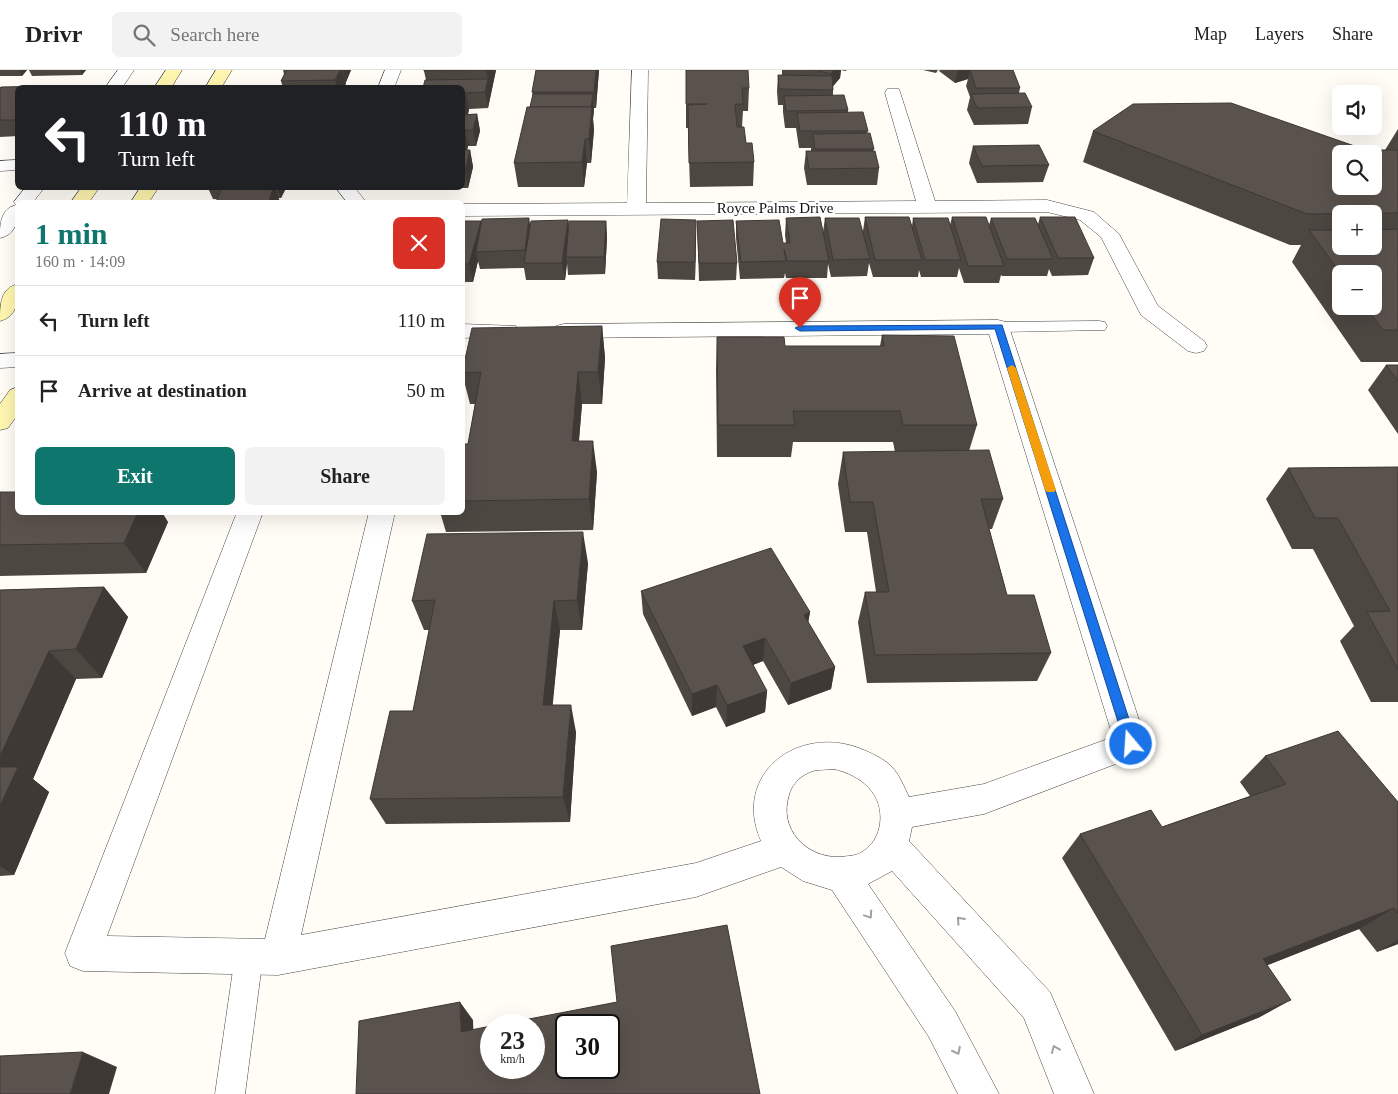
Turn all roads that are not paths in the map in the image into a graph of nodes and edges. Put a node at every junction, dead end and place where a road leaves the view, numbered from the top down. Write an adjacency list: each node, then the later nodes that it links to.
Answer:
1 (126, 70): 6 (street)
2 (174, 70): 7 (main road)
3 (224, 70): 8 (main road)
4 (393, 70): 9 (street)
5 (640, 70): 18 (street)
6 (115, 85)
7 (164, 85)
8 (215, 85)
9 (387, 85)
10 (893, 92): 17 (street)
11 (15, 165): 12 (street)
12 (0, 166)
13 (33, 190): 15 (street)
14 (347, 190): 16 (street)
15 (25, 200)
16 (355, 200)
17 (927, 206): 18 (street, Royce Palms Drive); 27 (street, Royce Palms Drive)
18 (636, 208): 19 (street, Royce Palms Drive)
19 (465, 210)
20 (15, 214): 21 (street)
21 (0, 232)
22 (15, 294): 23 (main road)
23 (0, 314)
24 (1099, 326): 25 (lane)
25 (998, 327): 26 (street); 34 (street)
26 (465, 331)
27 (1196, 346)
28 (15, 360): 29 (street)
29 (0, 361)
30 (15, 399): 31 (main road)
31 (0, 422)
32 (249, 515): 37 (street)
33 (381, 515): 37 (street)
34 (894, 831): 35 (street); 36 (street); 40 (street, one-way to 34)
35 (784, 850): 36 (street); 37 (street)
36 (842, 874): 39 (street, one-way to 39)
37 (263, 957): 38 (lane)
38 (230, 1094)
39 (979, 1094)
40 (1074, 1094)

